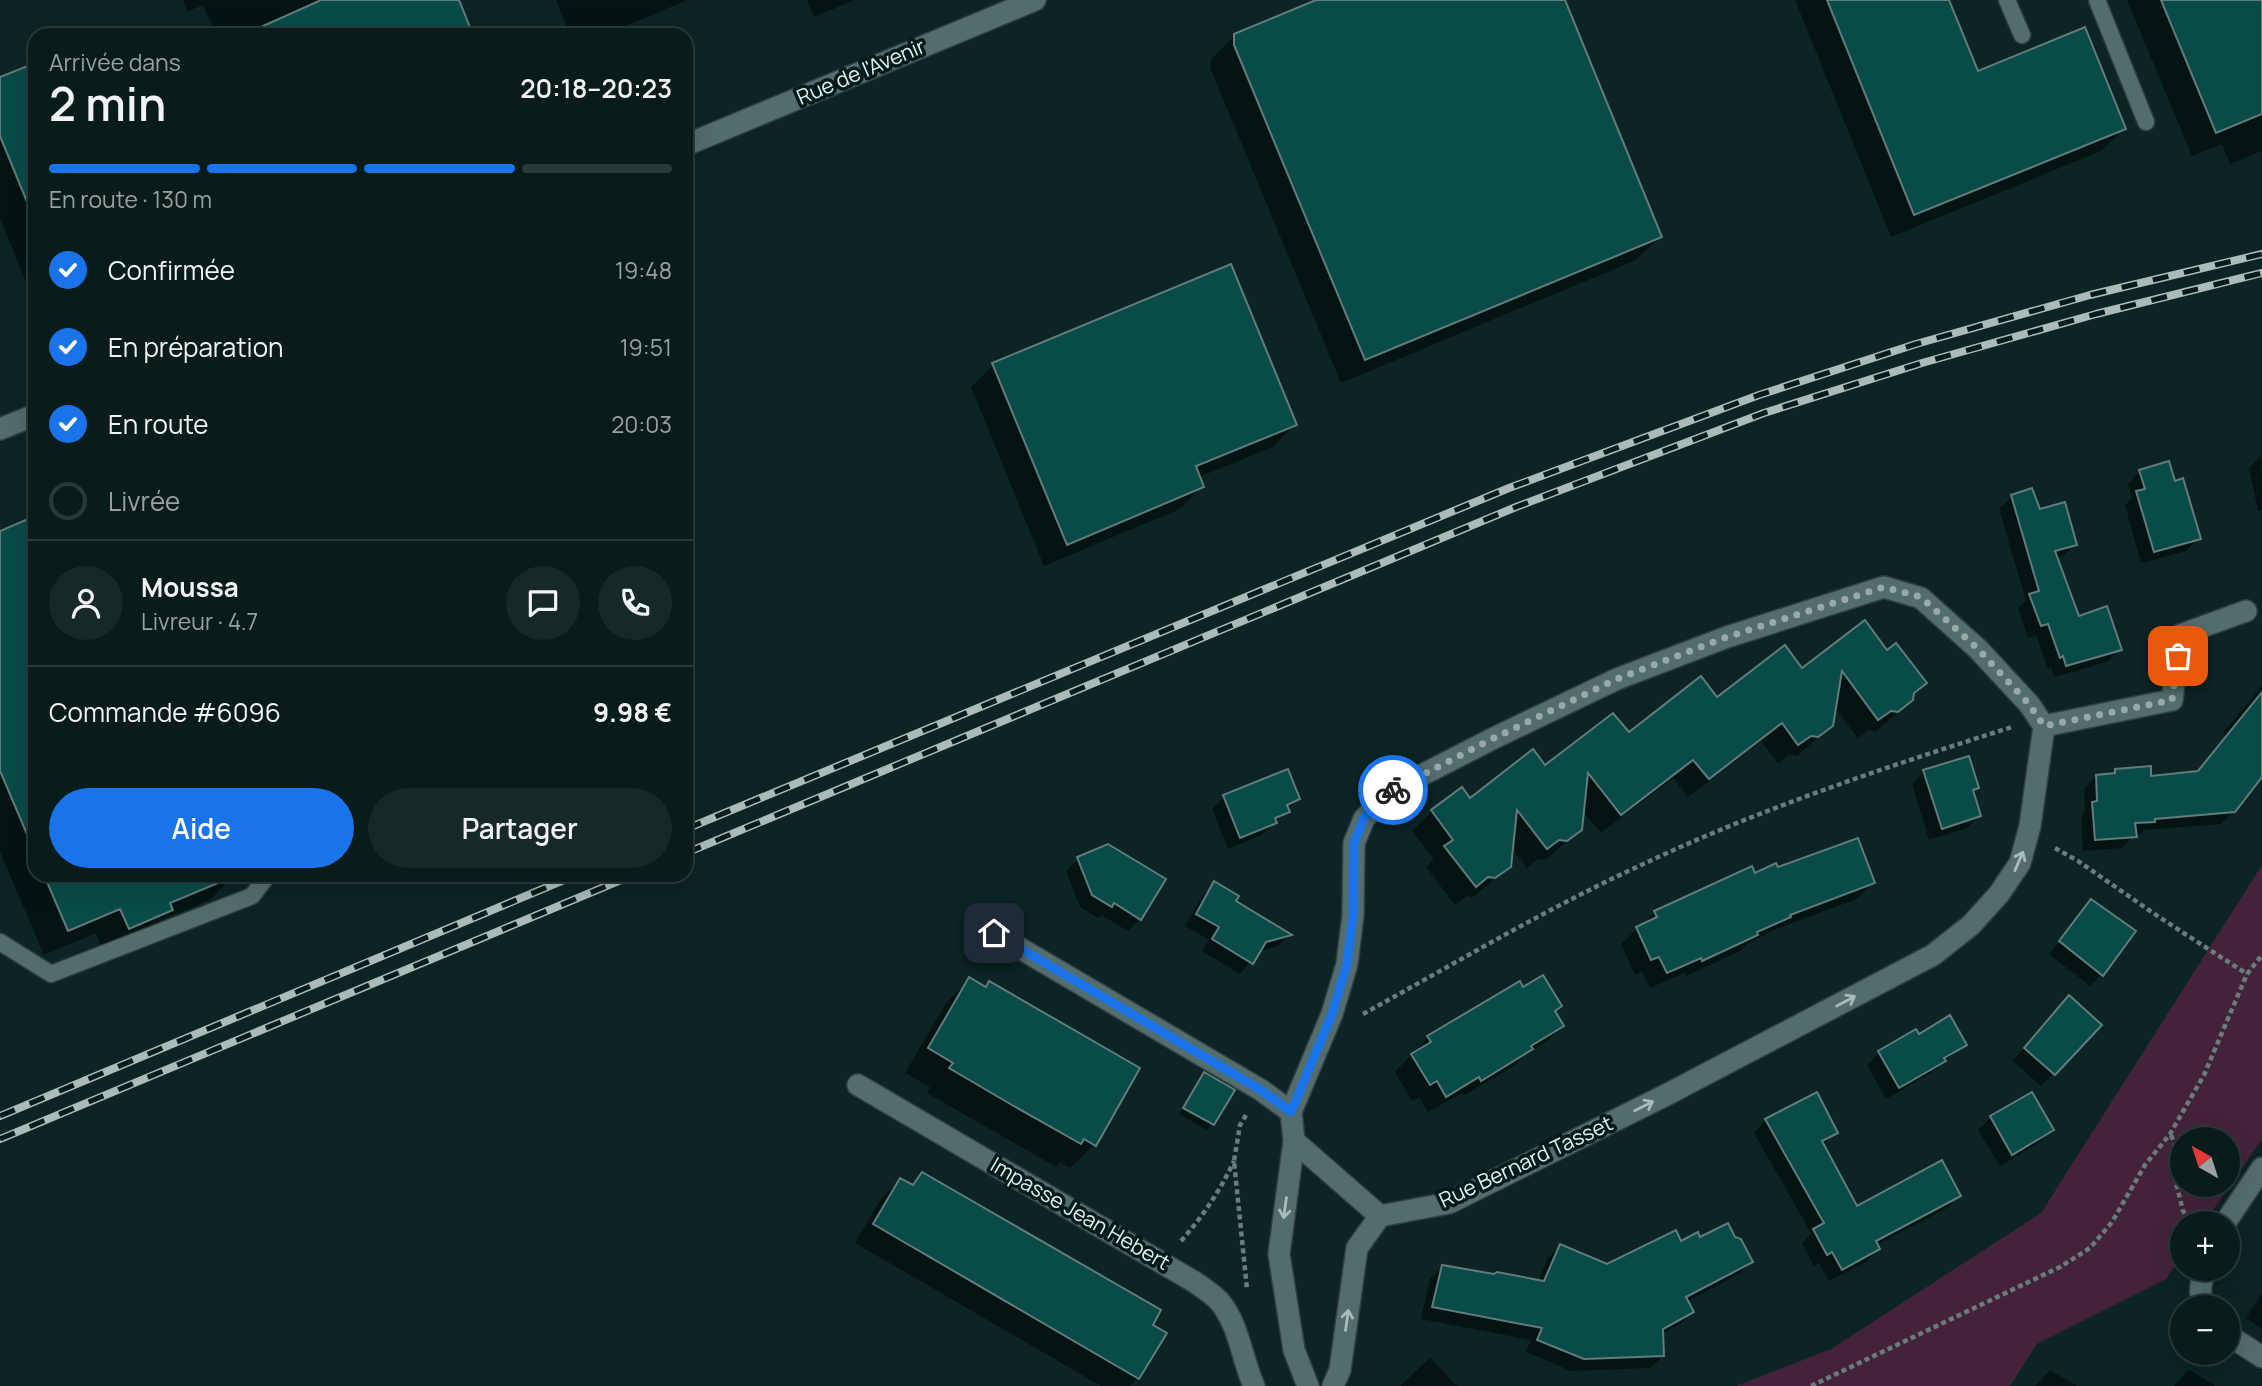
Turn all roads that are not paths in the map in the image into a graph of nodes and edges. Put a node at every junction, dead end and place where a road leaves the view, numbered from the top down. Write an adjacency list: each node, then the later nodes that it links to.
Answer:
1 (1035, 0): 6 (street, Rue de l'Avenir)
2 (2007, 0): 4 (lane)
3 (2097, 0): 5 (lane)
4 (2022, 35)
5 (2146, 122)
6 (693, 142)
7 (28, 418): 8 (street)
8 (0, 429)
9 (2246, 611): 10 (street)
10 (2044, 726): 15 (street); 19 (street, Rue Bernard Tasset, one-way to 10)
11 (263, 882): 13 (lane)
12 (994, 933): 15 (street)
13 (0, 942)
14 (858, 1085): 22 (street, Impasse Jean Hebert)
15 (1291, 1112): 16 (street)
16 (1294, 1141): 19 (street); 23 (street, one-way to 23)
17 (2262, 1168): 18 (street)
18 (2233, 1211)
19 (1380, 1216): 24 (street, one-way to 19)
20 (2240, 1343): 21 (street)
21 (2262, 1357)
22 (1254, 1386)
23 (1308, 1386)
24 (1334, 1386)

